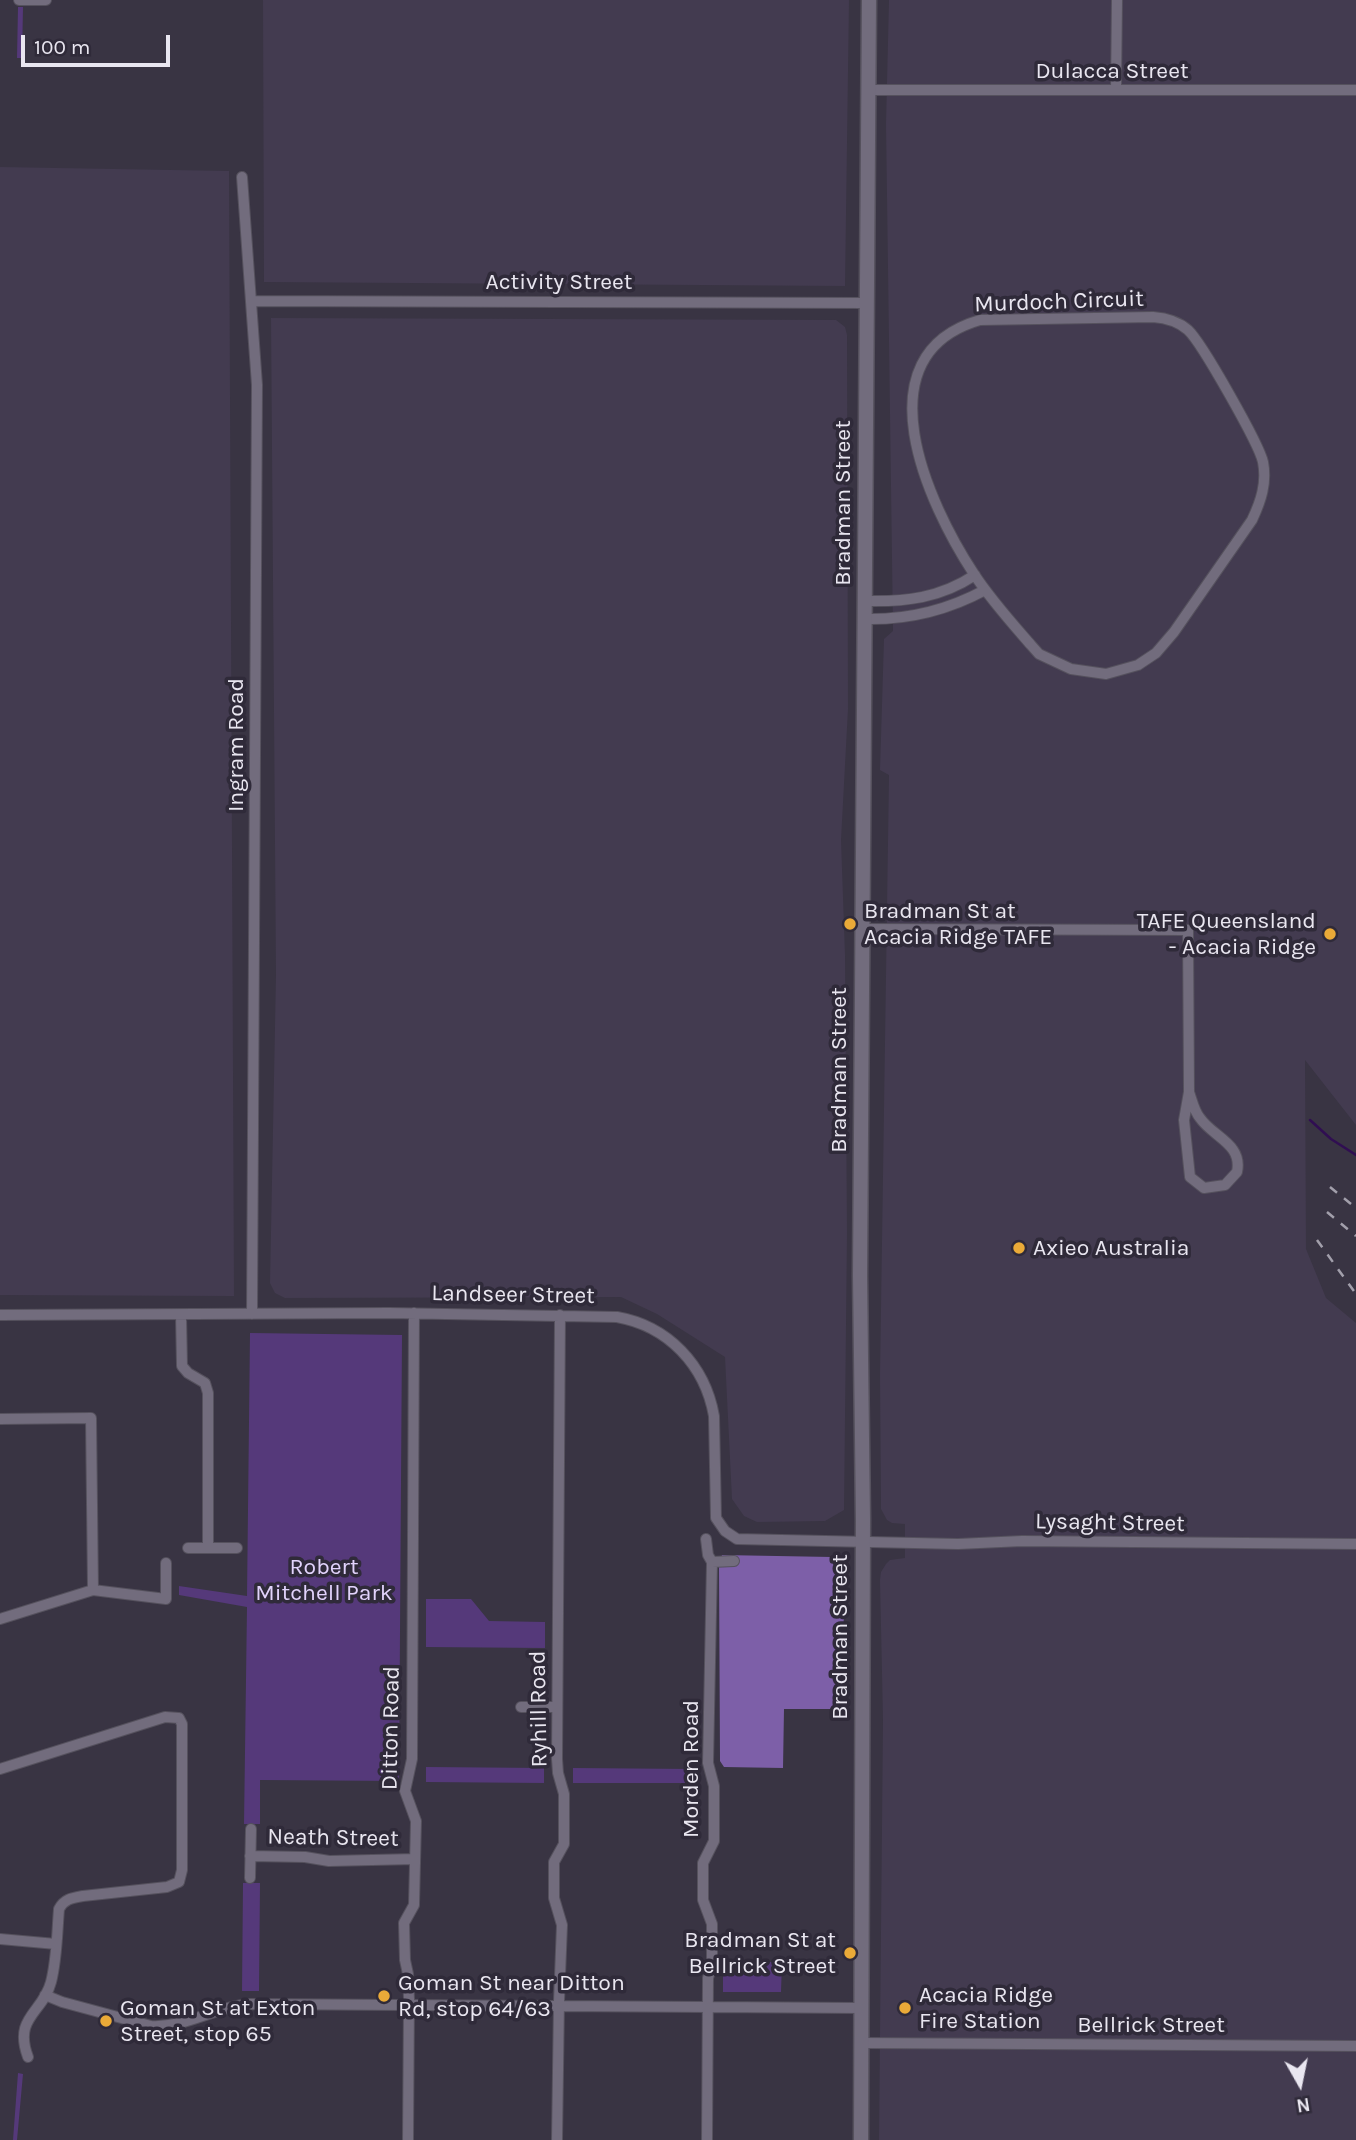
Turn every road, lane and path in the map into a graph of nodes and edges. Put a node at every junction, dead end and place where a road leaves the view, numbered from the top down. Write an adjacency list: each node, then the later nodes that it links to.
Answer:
1 (19, 0): 2 (street)
2 (46, 0)
3 (869, 0): 5 (main road, Bradman Street)
4 (1117, 0): 6 (street)
5 (868, 90): 6 (street, Dulacca Street); 10 (main road, Bradman Street)
6 (1116, 90): 7 (street, Dulacca Street)
7 (1356, 90)
8 (242, 177): 9 (street, Ingram Road)
9 (251, 300): 10 (street, Activity Street); 18 (street, Ingram Road)
10 (867, 303): 13 (main road, Bradman Street)
11 (975, 575): 12 (street, Murdoch Circuit); 12 (street, Murdoch Circuit); 13 (street)
12 (985, 590): 14 (street)
13 (865, 601): 14 (main road, Bradman Street)
14 (865, 619): 15 (main road, Bradman Street)
15 (862, 929): 16 (street); 24 (main road, Bradman Street)
16 (1189, 1091): 16 (street)
17 (414, 1313): 18 (street, Landseer Street); 21 (street, Landseer Street); 39 (street, Ditton Road)
18 (252, 1314): 20 (street, Landseer Street)
19 (0, 1315): 20 (street, Landseer Street)
20 (181, 1315): 27 (street)
21 (560, 1315): 24 (street, Landseer Street); 35 (street, Ryhill Road)
22 (0, 1419): 32 (street)
23 (706, 1539): 30 (street, Morden Road)
24 (863, 1542): 25 (street, Lysaght Street); 47 (main road, Bradman Street)
25 (1356, 1544)
26 (188, 1548): 27 (street)
27 (208, 1548): 28 (street)
28 (237, 1548)
29 (734, 1561): 30 (street)
30 (712, 1562): 46 (street, Morden Road)
31 (166, 1563): 32 (street)
32 (93, 1590): 33 (street)
33 (0, 1619)
34 (521, 1707): 35 (street)
35 (557, 1707): 45 (street, Ryhill Road)
36 (0, 1769): 42 (street)
37 (251, 1829): 38 (street, Neath Street)
38 (250, 1856): 39 (street, Neath Street); 40 (street, Neath Street)
39 (415, 1859): 44 (street, Ditton Road)
40 (250, 1878)
41 (0, 1939): 42 (street)
42 (56, 1944): 43 (street)
43 (45, 1995): 44 (street); 50 (street)
44 (409, 2007): 45 (street); 51 (street, Ditton Road)
45 (558, 2007): 46 (street); 52 (street, Ryhill Road)
46 (708, 2008): 47 (street); 53 (street, Morden Road)
47 (862, 2008): 48 (main road, Bradman Street)
48 (862, 2043): 49 (street, Bellrick Street); 54 (main road, Bradman Street)
49 (1356, 2046)
50 (28, 2057)
51 (408, 2140)
52 (558, 2140)
53 (707, 2140)
54 (861, 2140)

